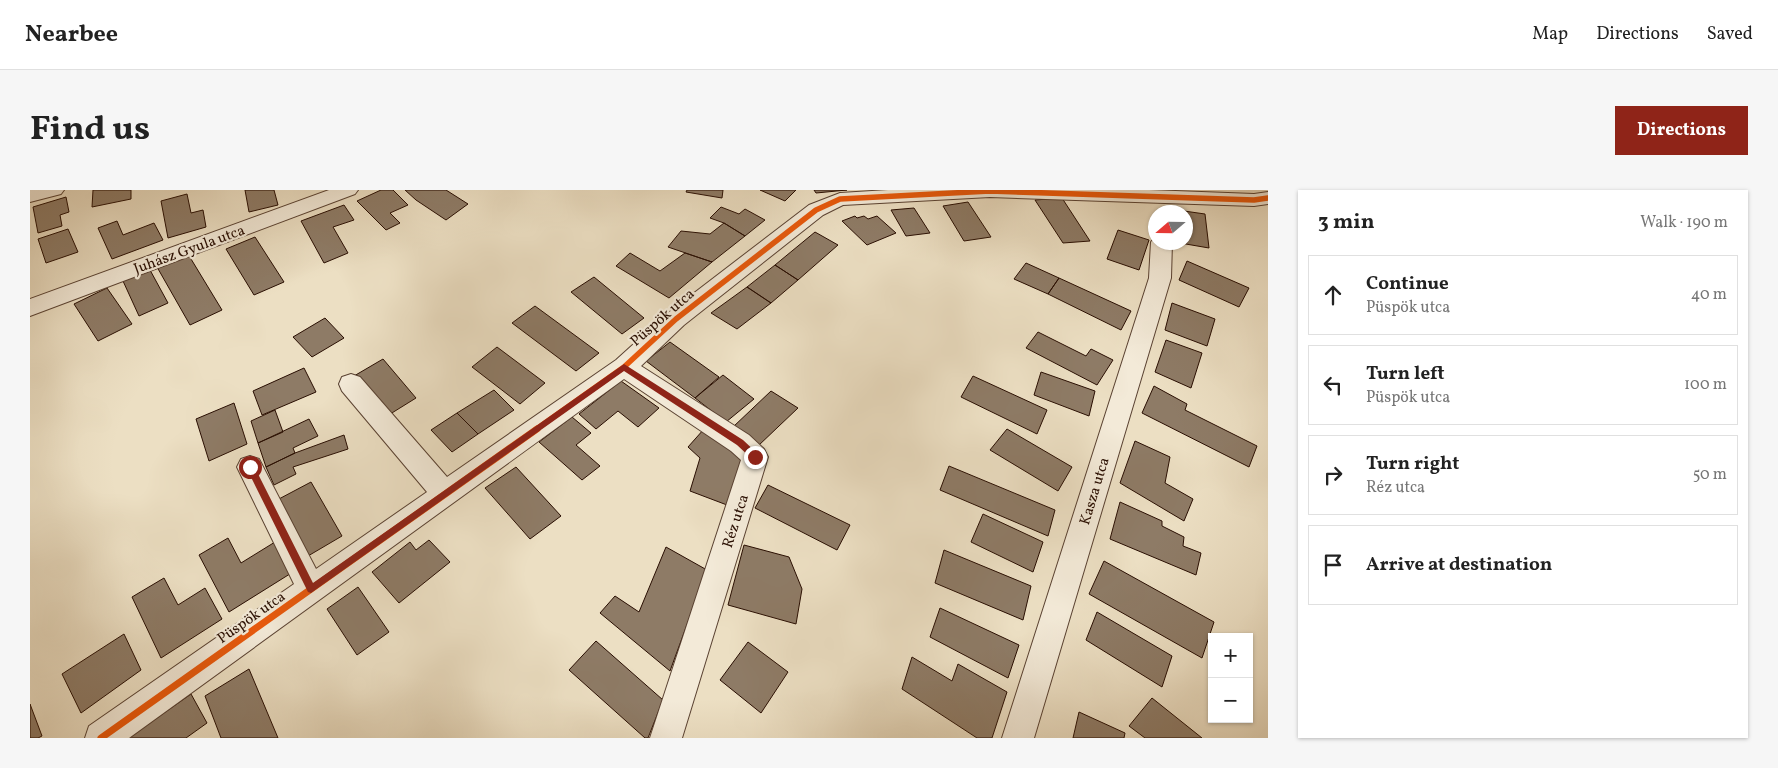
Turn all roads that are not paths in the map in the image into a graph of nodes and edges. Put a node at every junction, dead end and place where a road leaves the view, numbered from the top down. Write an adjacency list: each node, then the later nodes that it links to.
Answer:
1 (54, 190): 4 (street)
2 (348, 190): 8 (street, Juhász Gyula utca)
3 (936, 192): 6 (street, Püspök utca); 9 (street, Püspök utca)
4 (30, 196)
5 (1268, 198): 6 (street, Püspök utca)
6 (1165, 204)
7 (1162, 250): 16 (street, Kasza utca)
8 (30, 308)
9 (624, 367): 12 (street, Püspök utca); 15 (street, Réz utca)
10 (351, 384): 12 (street)
11 (250, 467): 13 (street)
12 (445, 494): 13 (street, Püspök utca)
13 (311, 589): 14 (street, Püspök utca)
14 (101, 738)
15 (666, 738)
16 (1018, 738)

